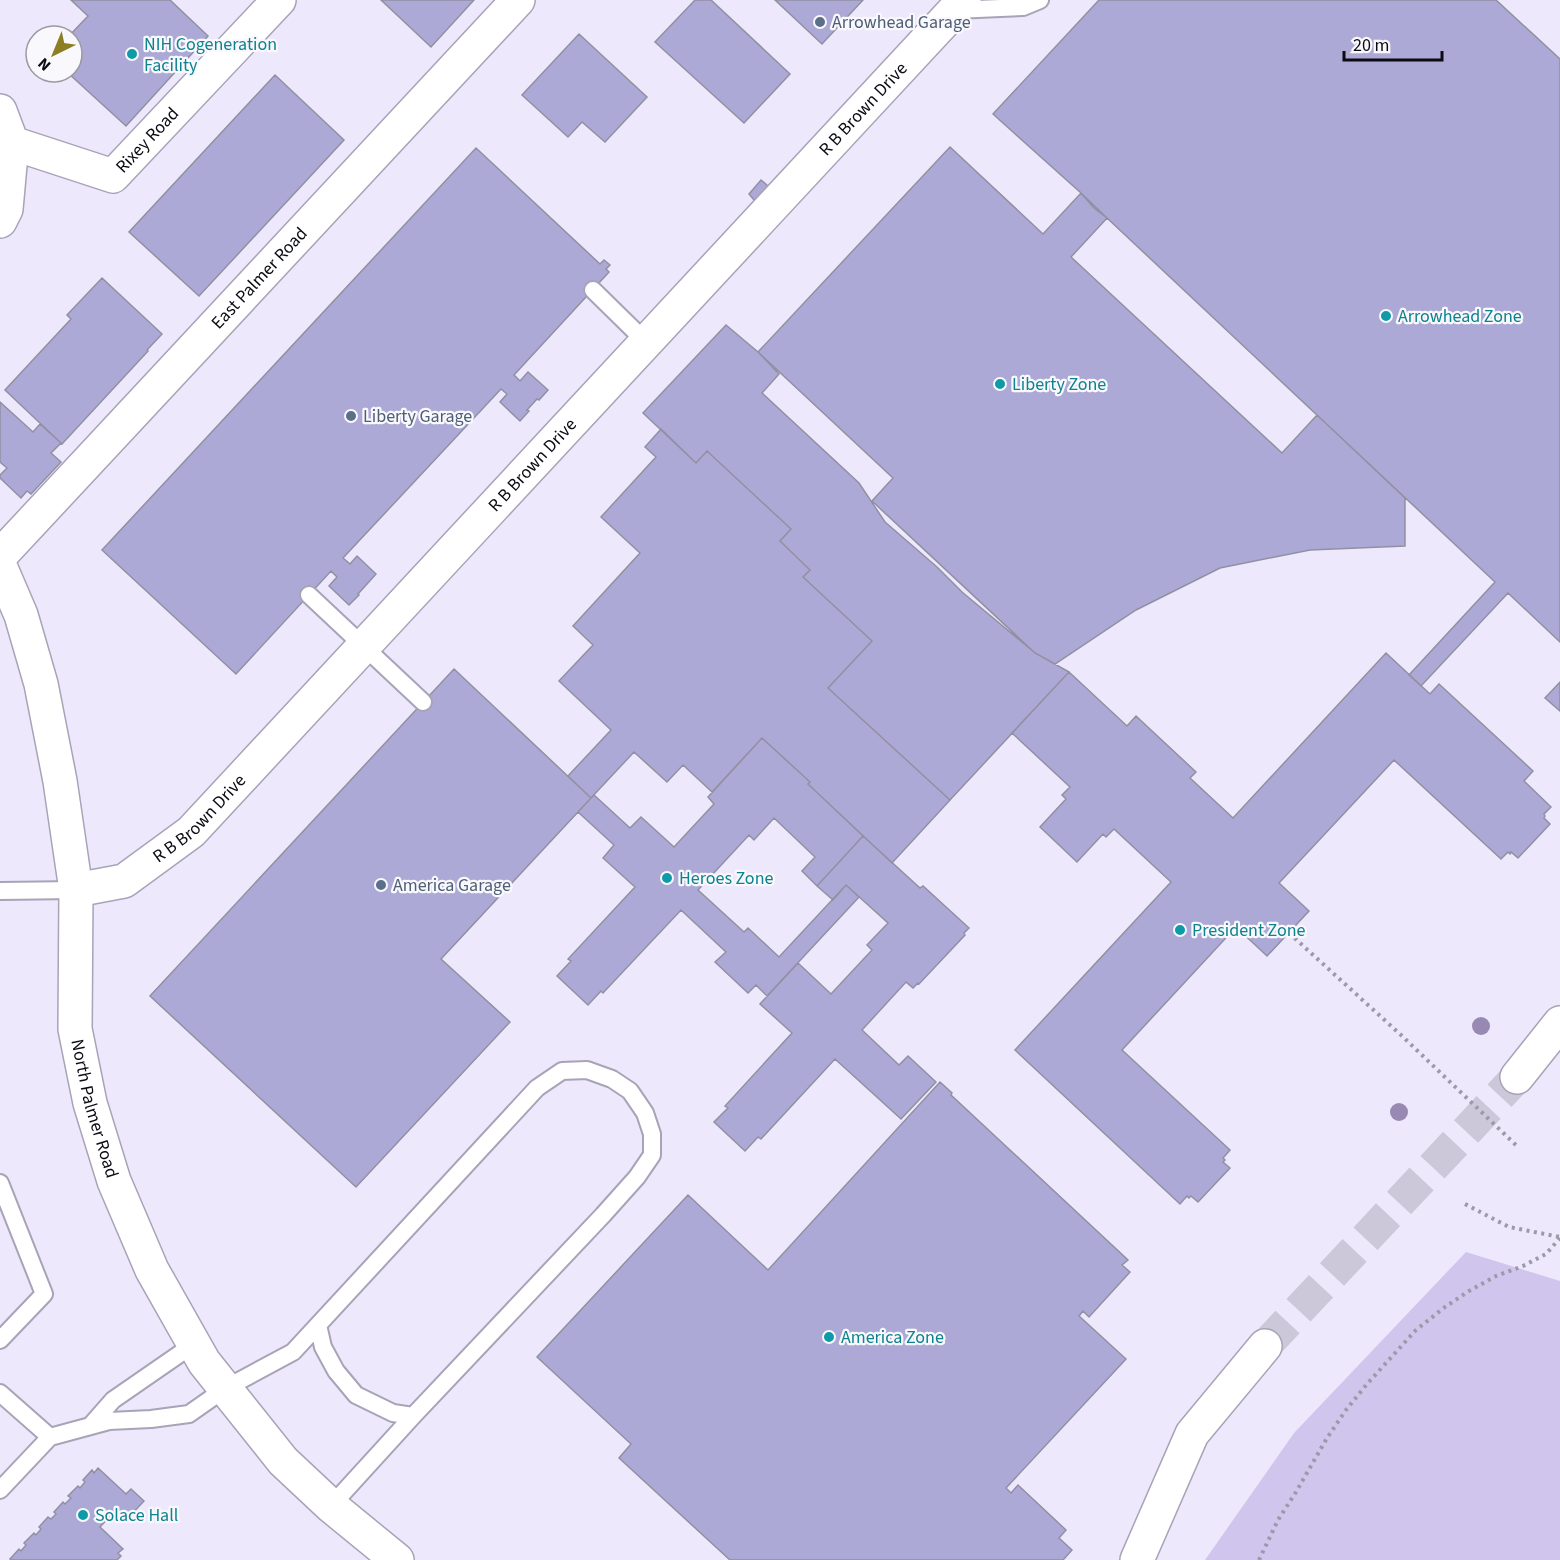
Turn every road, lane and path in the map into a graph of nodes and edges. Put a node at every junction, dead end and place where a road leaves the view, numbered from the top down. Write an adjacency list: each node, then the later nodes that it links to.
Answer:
1 (279, 0): 6 (street, Rixey Road)
2 (518, 0): 10 (street, East Palmer Road)
3 (1040, 0): 4 (lane)
4 (959, 5): 9 (street, R B Brown Drive)
5 (0, 111): 6 (street)
6 (12, 143): 7 (street)
7 (0, 221)
8 (593, 290): 9 (lane)
9 (646, 342): 13 (street, R B Brown Drive)
10 (0, 556)
11 (0, 566): 15 (street, North Palmer Road)
12 (309, 595): 13 (lane)
13 (364, 646): 14 (lane); 15 (street, R B Brown Drive)
14 (423, 702)
15 (76, 890): 16 (lane); 26 (street, North Palmer Road)
16 (0, 891)
17 (1288, 933): 20 (path)
18 (1560, 1023): 19 (street)
19 (1517, 1077)
20 (1518, 1147)
21 (0, 1183): 25 (lane)
22 (1466, 1204): 23 (path)
23 (1560, 1238): 37 (path)
24 (318, 1325): 28 (lane); 30 (lane); 30 (lane)
25 (0, 1340)
26 (194, 1344): 28 (street, North Palmer Road); 31 (lane)
27 (1264, 1346): 36 (street)
28 (226, 1388): 31 (lane); 34 (street, North Palmer Road)
29 (0, 1393): 32 (lane)
30 (412, 1416): 34 (lane)
31 (92, 1425): 32 (lane)
32 (50, 1437): 33 (lane)
33 (0, 1490)
34 (331, 1506): 35 (street, North Palmer Road)
35 (397, 1560)
36 (1137, 1560)
37 (1258, 1560)

